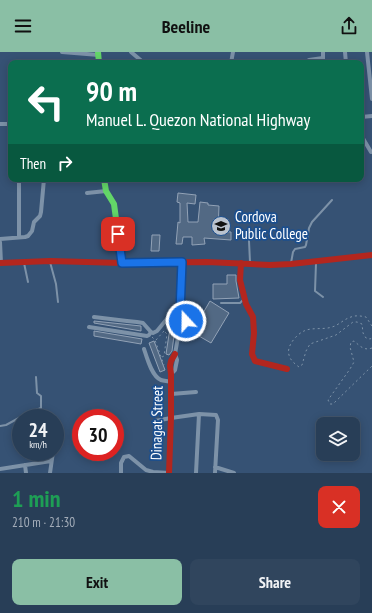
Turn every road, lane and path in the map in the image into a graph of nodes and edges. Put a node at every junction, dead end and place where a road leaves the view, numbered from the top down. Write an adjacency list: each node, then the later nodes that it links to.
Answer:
1 (62, 52): 4 (street)
2 (131, 52): 5 (street)
3 (367, 52): 6 (street)
4 (98, 53)
5 (140, 60)
6 (370, 63): 7 (street)
7 (372, 99)
8 (364, 140): 9 (street)
9 (371, 152)
10 (19, 182): 16 (street)
11 (44, 182): 16 (street)
12 (104, 182): 13 (main road)
13 (106, 191): 14 (street); 26 (main road)
14 (87, 193)
15 (332, 200): 29 (lane)
16 (19, 237): 17 (street)
17 (0, 239)
18 (249, 240): 28 (lane)
19 (0, 242): 25 (street)
20 (372, 255): 22 (main road)
21 (50, 261): 23 (main road); 26 (main road); 33 (lane)
22 (316, 261): 29 (main road); 31 (lane)
23 (24, 262): 25 (main road); 30 (lane)
24 (182, 262): 26 (main road); 27 (main road); 35 (street)
25 (1, 263)
26 (122, 263)
27 (241, 263): 28 (main road); 32 (main road)
28 (250, 263): 29 (main road)
29 (291, 264)
30 (28, 282)
31 (322, 297)
32 (245, 298): 34 (lane); 50 (main road)
33 (58, 302)
34 (221, 303)
35 (180, 312): 37 (street); 38 (street)
36 (94, 316): 42 (street)
37 (173, 319): 38 (street); 42 (street)
38 (180, 326): 46 (street, Dinagat Street)
39 (372, 326): 43 (path)
40 (89, 327): 42 (street)
41 (164, 331): 47 (path)
42 (150, 333): 47 (path)
43 (372, 338)
44 (372, 348): 48 (path)
45 (144, 349): 52 (street)
46 (175, 354): 52 (main road, Dinagat Street)
47 (161, 357): 49 (path)
48 (372, 366)
49 (166, 369)
50 (287, 369)
51 (36, 377): 58 (lane)
52 (171, 382): 54 (main road, Dinagat Street)
53 (196, 392): 54 (street)
54 (171, 394): 56 (main road, Dinagat Street)
55 (199, 414): 56 (street); 61 (street); 68 (street)
56 (171, 418): 57 (street); 67 (main road, Dinagat Street)
57 (155, 421)
58 (0, 426)
59 (51, 461): 60 (street); 65 (street)
60 (25, 465): 62 (street); 64 (street)
61 (215, 467): 69 (street); 70 (street)
62 (2, 470)
63 (146, 472): 66 (street); 67 (street)
64 (26, 473)
65 (50, 473)
66 (121, 473)
67 (169, 473)
68 (196, 473)
69 (215, 473)
70 (234, 473)

